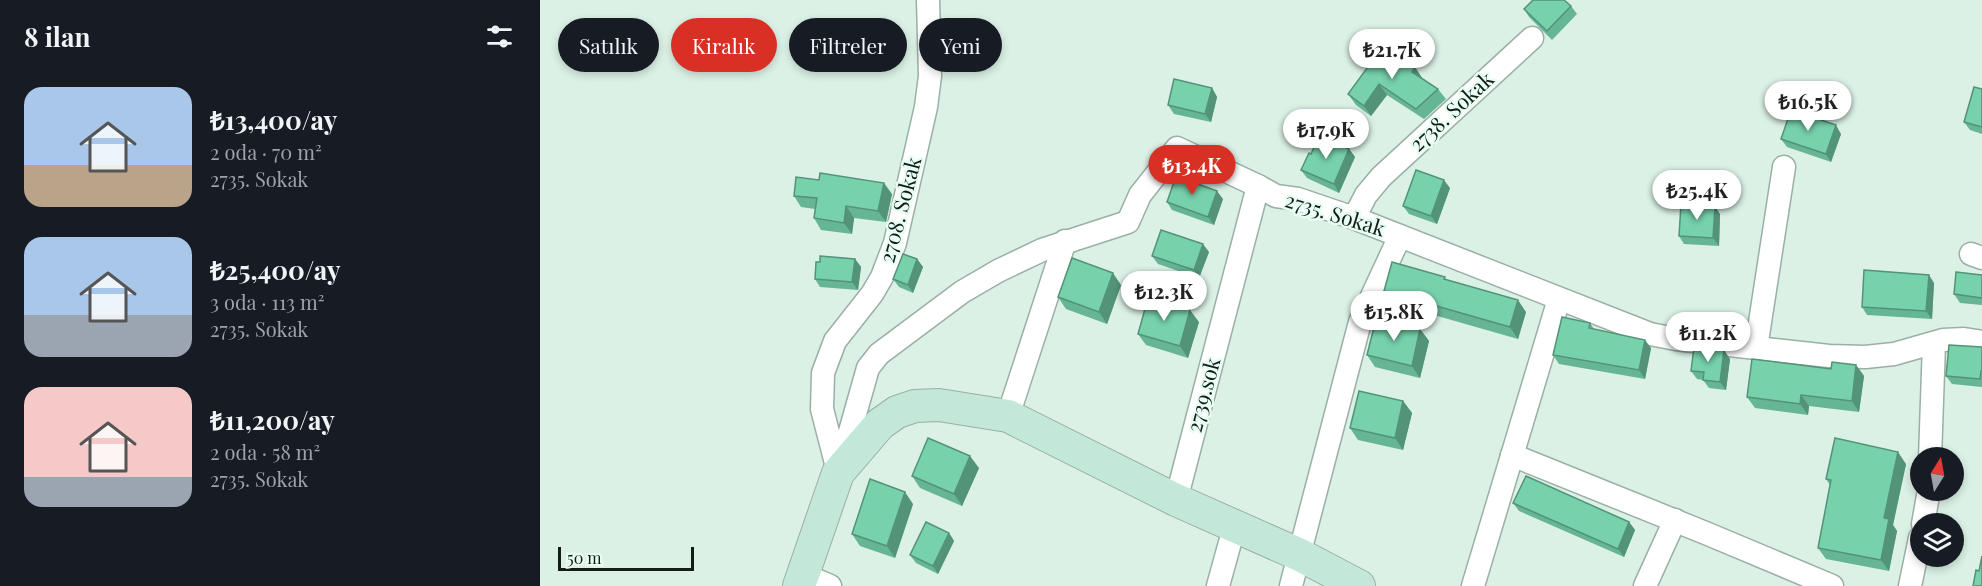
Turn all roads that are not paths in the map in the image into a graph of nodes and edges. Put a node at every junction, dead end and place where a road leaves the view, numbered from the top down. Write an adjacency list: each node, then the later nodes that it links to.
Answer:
1 (928, 0): 15 (street, 2708. Sokak)
2 (1532, 38): 5 (street, 2738. Sokak)
3 (1784, 167): 11 (street)
4 (1258, 186): 5 (street, 2735. Sokak); 7 (street, 2735. Sokak); 16 (street, 2739.sok)
5 (1354, 218): 6 (street, 2735. Sokak)
6 (1400, 236): 8 (street, 2735. Sokak); 19 (street)
7 (1065, 241): 12 (street); 15 (street, 2735. Sokak)
8 (1559, 299): 11 (street, 2735. Sokak); 14 (street)
9 (1982, 342): 10 (street, 2735. Sokak)
10 (1934, 343): 11 (street, 2735. Sokak); 13 (street)
11 (1756, 348)
12 (1008, 416): 15 (street); 16 (street)
13 (1930, 447)
14 (1512, 455): 17 (street); 25 (street)
15 (838, 473): 21 (street)
16 (1176, 500): 18 (street)
17 (1675, 520): 26 (street); 27 (street)
18 (1234, 528): 19 (street); 22 (street)
19 (1300, 555): 23 (street); 24 (street)
20 (1914, 567): 28 (street)
21 (811, 582)
22 (1218, 586)
23 (1291, 586)
24 (1359, 586)
25 (1473, 586)
26 (1646, 586)
27 (1832, 586)
28 (1910, 586)

